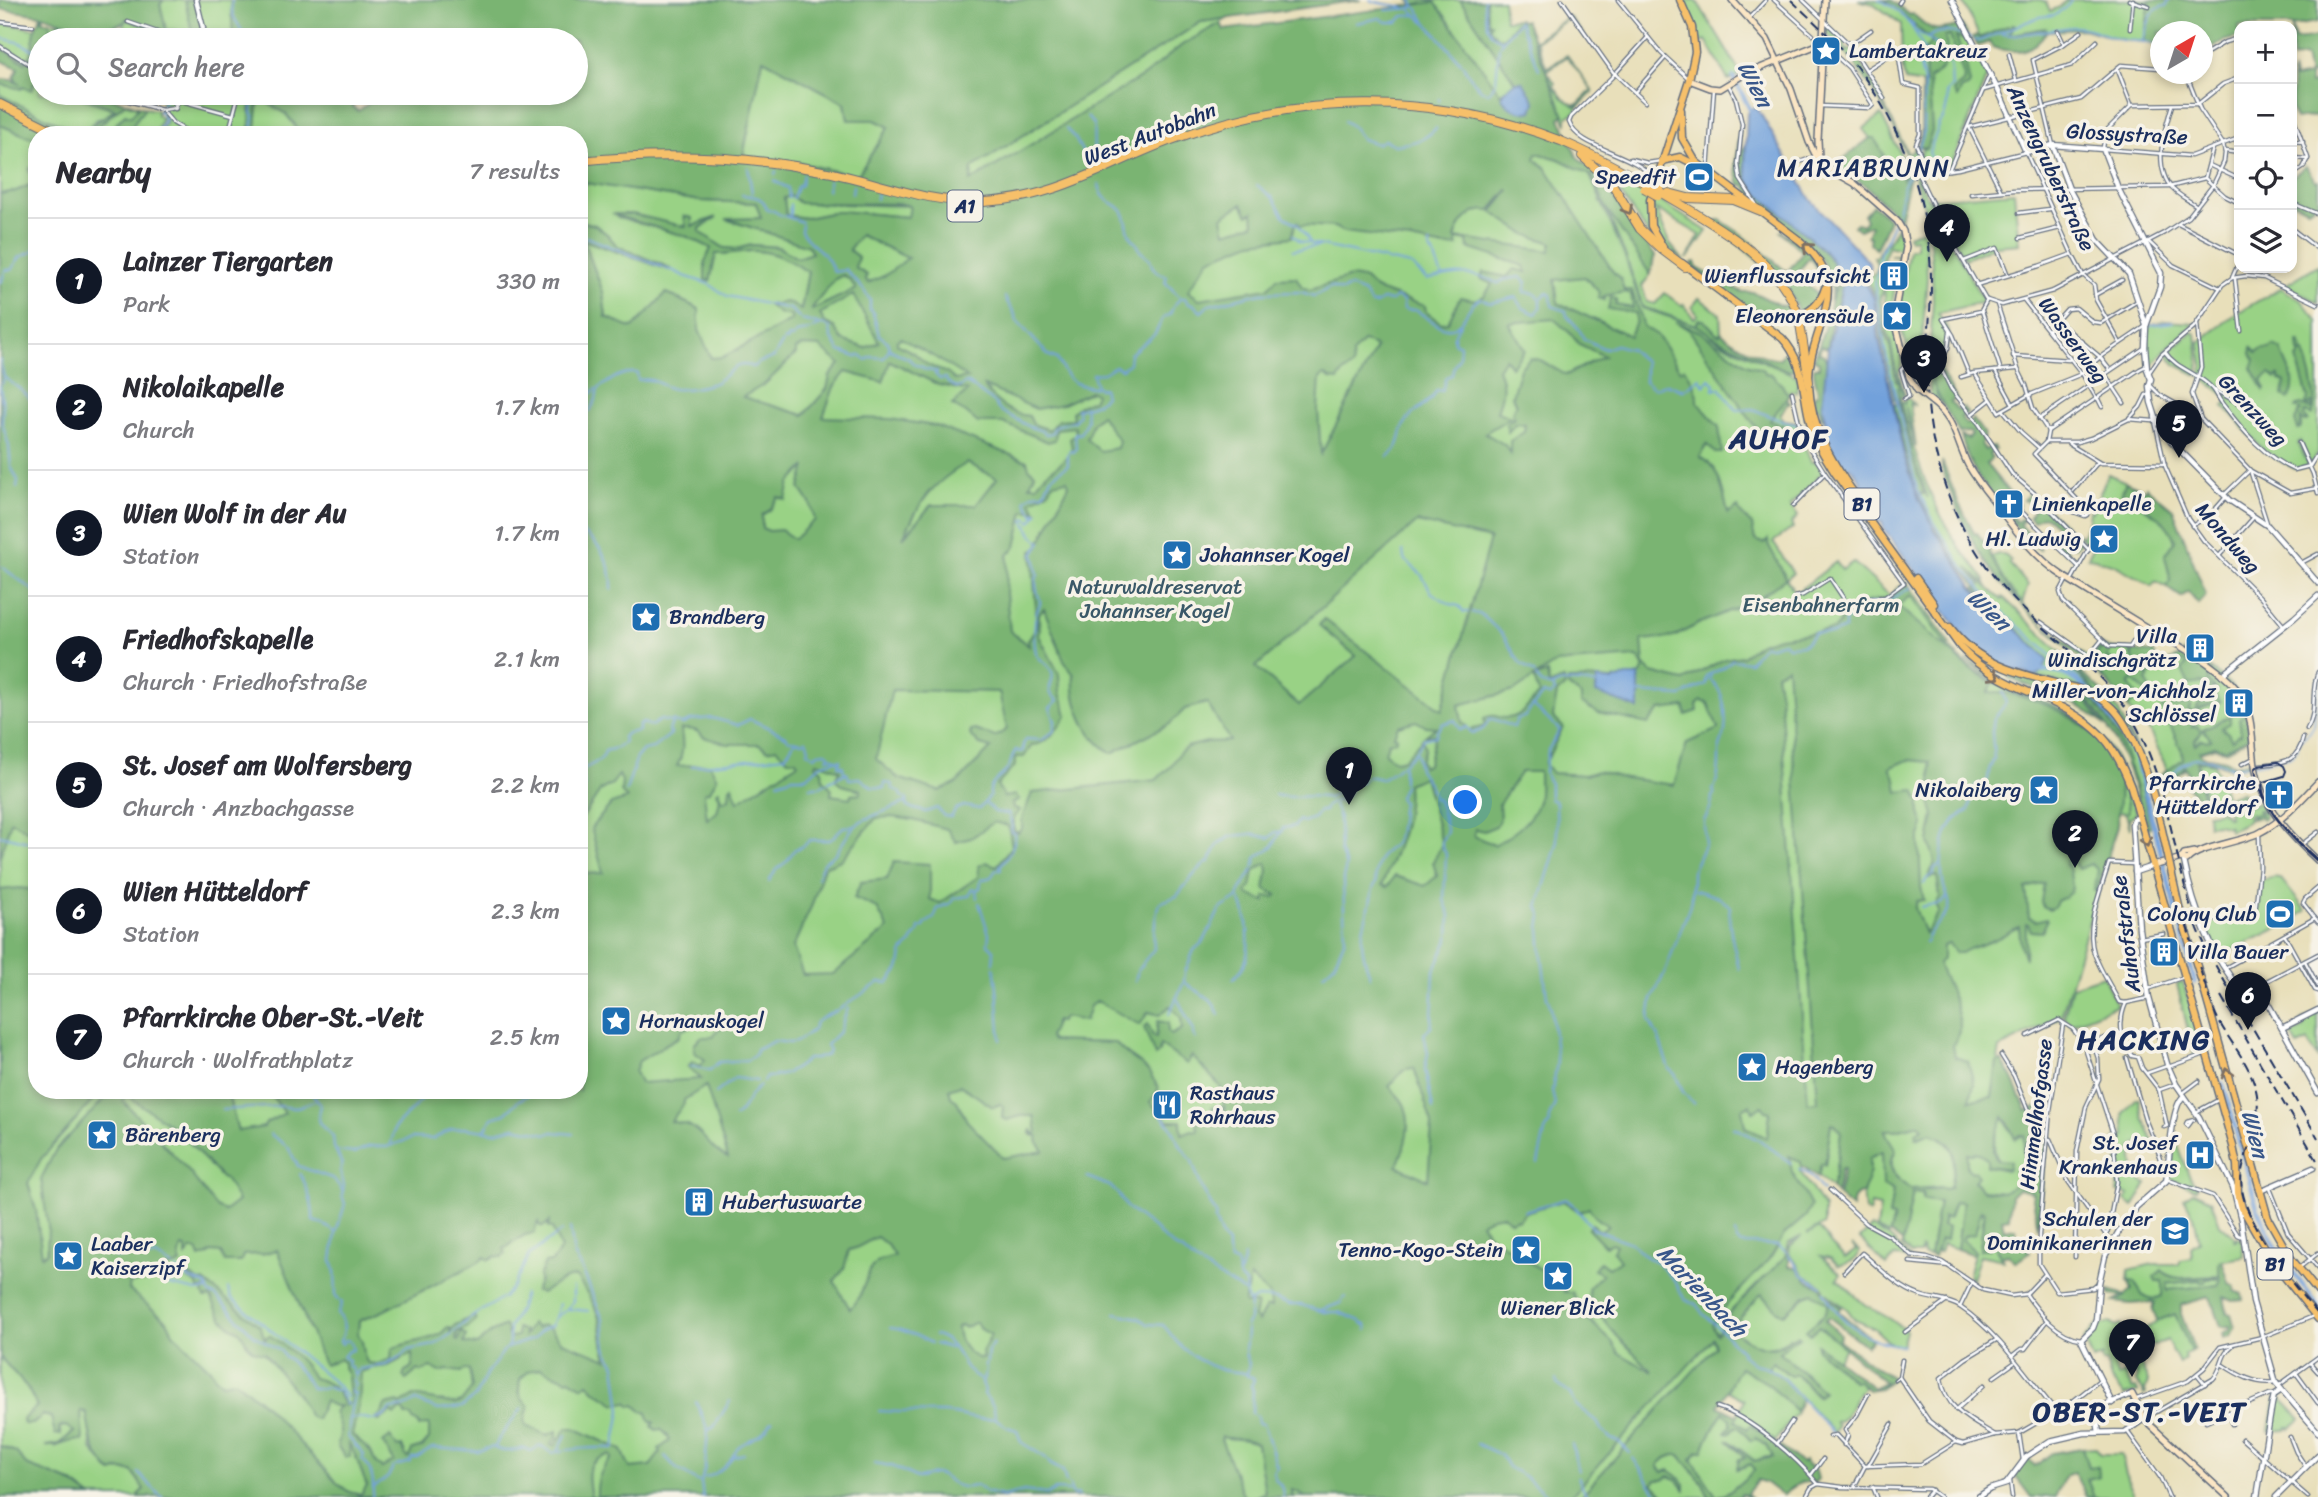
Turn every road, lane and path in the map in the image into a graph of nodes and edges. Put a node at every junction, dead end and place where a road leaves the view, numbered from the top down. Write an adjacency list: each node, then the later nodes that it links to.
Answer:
1 (196, 0): 19 (street)
2 (1562, 0): 42 (street)
3 (1618, 0): 25 (street)
4 (1680, 0): 38 (main road, B1)
5 (1732, 0): 13 (main road)
6 (1766, 0): 13 (street)
7 (1774, 0): 24 (street)
8 (1803, 0): 14 (street)
9 (1825, 0): 14 (main road)
10 (1952, 0): 43 (street, Anzengruberstraße)
11 (2132, 0): 12 (street); 20 (street)
12 (2149, 6)
13 (1748, 19): 35 (main road)
14 (1823, 19): 28 (main road); 30 (street)
15 (0, 22): 17 (street)
16 (128, 22): 18 (street)
17 (33, 26)
18 (146, 28)
19 (202, 28)
20 (2130, 29)
21 (1871, 30): 30 (street)
22 (2057, 31): 29 (street)
23 (2081, 32): 29 (street)
24 (1813, 35)
25 (1648, 37): 34 (street); 42 (street)
26 (2234, 39): 32 (street)
27 (2097, 41): 44 (street)
28 (1822, 43): 35 (main road); 65 (main road); 65 (street)
29 (2064, 44): 44 (street)
30 (1850, 45): 41 (street)
31 (0, 46): 36 (street)
32 (2213, 49)
33 (2009, 54): 46 (street)
34 (1665, 57): 40 (street); 53 (street)
35 (1777, 62): 48 (main road); 84 (main road)
36 (28, 64)
37 (2150, 67): 39 (street)
38 (1693, 68): 40 (street); 45 (main road, B1)
39 (2117, 68): 62 (street); 67 (street)
40 (1679, 70): 45 (street)
41 (1866, 70): 54 (street); 110 (street)
42 (1615, 74): 53 (street); 91 (street)
43 (1990, 74): 50 (street, Anzengruberstraße); 52 (street)
44 (2036, 75): 46 (street); 67 (street)
45 (1689, 80): 51 (main road); 55 (main road, B1)
46 (2016, 80): 50 (street)
47 (2234, 80): 57 (street)
48 (1729, 83): 51 (main road); 125 (street)
49 (2190, 84): 57 (street)
50 (1996, 86): 52 (street); 70 (street, Anzengruberstraße)
51 (1714, 89): 97 (street)
52 (1984, 90): 77 (street)
53 (1635, 92): 56 (street)
54 (1884, 98)
55 (1683, 99): 99 (main road, B1); 104 (main road, B1)
56 (1645, 102)
57 (2198, 104): 63 (street); 82 (street)
58 (145, 105): 68 (street)
59 (176, 105): 66 (street)
60 (196, 105): 69 (street)
61 (236, 105): 69 (street)
62 (2132, 105): 63 (street); 86 (street)
63 (2172, 105): 90 (street)
64 (0, 106): 72 (highway); 73 (highway)
65 (1819, 106): 78 (main road)
66 (175, 108): 68 (street); 71 (street)
67 (2044, 109): 70 (street); 83 (street)
68 (166, 112): 71 (street)
69 (233, 115): 75 (street)
70 (2010, 117): 77 (street); 88 (street, Anzengruberstraße)
71 (170, 120): 74 (street)
72 (35, 126)
73 (43, 126)
74 (179, 126)
75 (230, 126)
76 (2297, 126): 81 (street)
77 (1969, 127): 100 (street); 105 (street)
78 (1818, 140): 84 (main road); 93 (main road)
79 (2234, 140): 82 (street, Glossystraße)
80 (2297, 141): 81 (street)
81 (2303, 142): 96 (street)
82 (2223, 144): 85 (street, Glossystraße); 87 (street)
83 (2053, 145): 86 (street, Glossystraße); 88 (street, Glossystraße); 117 (street)
84 (1811, 148): 93 (main road)
85 (2213, 148): 90 (street, Glossystraße); 103 (street)
86 (2103, 149): 90 (street, Glossystraße); 116 (street)
87 (2225, 151): 89 (street); 106 (street)
88 (2026, 152): 100 (street); 118 (street, Anzengruberstraße)
89 (2234, 152)
90 (2161, 153): 115 (street)
91 (1616, 154): 99 (street); 113 (street)
92 (1582, 156): 101 (highway, West Autobahn / A1); 113 (highway, West Autobahn / A1); 139 (highway, one-way to 139)
93 (1818, 157): 102 (street); 169 (main road)
94 (1673, 158): 99 (main road); 104 (main road); 107 (main road)
95 (2297, 158): 96 (street)
96 (2308, 159): 108 (street)
97 (1709, 161): 104 (street); 109 (street)
98 (588, 162): 113 (highway, West Autobahn / A1)
99 (1662, 162): 107 (main road, B1)
100 (1986, 162): 105 (street); 119 (street)
101 (588, 163)
102 (1794, 164)
103 (2209, 165): 106 (street); 112 (street)
104 (1700, 166): 109 (main road, B1)
105 (1949, 170): 110 (street)
106 (2220, 170): 111 (street); 114 (street)
107 (1658, 172): 113 (main road, B1)
108 (2297, 172)
109 (1709, 173): 125 (main road, B1)
110 (1918, 173): 138 (street)
111 (2234, 177)
112 (2205, 178): 114 (street); 115 (street)
113 (1646, 182): 120 (highway, West Autobahn / A1, bridge); 139 (main road, B1)
114 (2213, 185): 122 (street); 124 (street)
115 (2170, 187): 116 (street); 124 (street)
116 (2118, 188): 117 (street); 133 (street)
117 (2068, 189): 118 (street); 137 (street)
118 (2043, 190): 119 (street); 126 (street, Anzengruberstraße)
119 (2001, 191): 121 (street)
120 (1660, 192): 125 (highway); 182 (highway, West Autobahn / A1)
121 (1971, 194)
122 (2234, 201)
123 (2297, 205): 128 (street)
124 (2197, 206): 129 (street)
125 (1759, 207): 140 (main road, B1, one-way to 125)
126 (2052, 209): 127 (street); 130 (street, Anzengruberstraße)
127 (2019, 213)
128 (2318, 214)
129 (2178, 224): 133 (street); 135 (street)
130 (2060, 228): 132 (street); 136 (street, Anzengruberstraße)
131 (2297, 233): 134 (street)
132 (2020, 238)
133 (2147, 242): 137 (street); 147 (street); 159 (street)
134 (2318, 249)
135 (2234, 252)
136 (2072, 254): 142 (street); 143 (street, Anzengruberstraße)
137 (2115, 259): 143 (street); 151 (street)
138 (1964, 261): 142 (street); 146 (street)
139 (1685, 267): 152 (main road, B1)
140 (1825, 272): 152 (main road); 182 (main road, B1)
141 (2235, 273): 144 (street)
142 (2008, 275): 146 (street)
143 (2083, 275): 148 (street, Anzengruberstraße); 149 (street)
144 (2233, 277): 147 (street); 154 (street); 161 (street)
145 (2122, 280): 148 (street)
146 (1976, 285): 150 (street)
147 (2220, 288): 158 (street)
148 (2095, 295): 156 (street, Anzengruberstraße)
149 (2024, 300): 153 (street); 160 (street, Wasserweg)
150 (1986, 302): 153 (street); 155 (street)
151 (2138, 302): 156 (street); 159 (street)
152 (1735, 303): 182 (main road, B1)
153 (1997, 304): 166 (street)
154 (2318, 304)
155 (1982, 310): 162 (street); 173 (street)
156 (2107, 319): 157 (street); 163 (street, Anzengruberstraße)
157 (2056, 320): 160 (street); 167 (street)
158 (2197, 323): 165 (street); 180 (street)
159 (2146, 326): 163 (street); 164 (street)
160 (2048, 330): 168 (street, Wasserweg)
161 (2241, 331)
162 (1950, 332): 177 (street); 198 (street)
163 (2120, 343): 167 (street)
164 (2145, 347): 170 (street); 172 (street)
165 (2165, 352): 179 (street); 180 (street, Grenzweg)
166 (2013, 356): 168 (street); 171 (street)
167 (2100, 357): 172 (street); 176 (street)
168 (2071, 360): 176 (street, Wasserweg)
169 (1906, 365): 190 (street); 237 (main road, bridge)
170 (2146, 366): 179 (street); 185 (street)
171 (2018, 369): 173 (street); 189 (street)
172 (2110, 370): 178 (street)
173 (2001, 371): 174 (street)
174 (1995, 372): 175 (street); 194 (street)
175 (1974, 373): 177 (street); 192 (street)
176 (2081, 373): 184 (street, Wasserweg); 189 (street)
177 (1969, 374): 181 (street)
178 (2105, 374): 184 (street); 185 (street)
179 (2148, 374): 183 (street)
180 (2198, 376): 186 (street, Grenzweg); 201 (street)
181 (1961, 377)
182 (1806, 379): 204 (main road, B1); 236 (main road, B1)
183 (2150, 385): 188 (street); 201 (street)
184 (2089, 386): 191 (street, Wasserweg); 199 (street)
185 (2113, 387): 191 (street); 193 (street)
186 (2214, 390): 195 (street); 217 (street, Grenzweg)
187 (1792, 392): 205 (street)
188 (2150, 394): 200 (street); 202 (street)
189 (2028, 396): 194 (street); 199 (street)
190 (1904, 399)
191 (2097, 399): 196 (street, Wasserweg); 203 (street)
192 (1990, 400): 197 (street); 198 (street)
193 (2124, 403)
194 (2013, 404): 197 (street)
195 (2239, 404)
196 (2102, 407)
197 (2001, 411): 211 (street)
198 (1971, 415): 224 (street)
199 (2039, 419): 203 (street)
200 (2129, 419): 202 (street); 209 (street)
201 (2201, 419): 218 (street)
202 (2156, 421): 216 (street, Mondweg); 222 (street)
203 (2048, 432): 207 (street)
204 (1814, 434): 205 (street); 206 (main road, B1)
205 (1807, 442): 206 (street); 219 (street)
206 (1817, 442): 223 (main road, B1)
207 (2046, 442): 208 (street); 211 (street)
208 (2066, 442): 209 (street); 212 (street)
209 (2081, 442): 212 (street)
210 (2299, 443): 217 (street)
211 (2040, 448): 221 (street)
212 (2081, 451): 215 (street)
213 (2318, 453): 217 (street)
214 (2169, 458): 216 (street)
215 (2098, 462): 216 (street); 221 (street)
216 (2164, 463): 228 (street, Mondweg)
217 (2310, 466): 220 (street)
218 (2250, 471): 220 (street); 222 (street); 229 (street)
219 (1825, 473): 223 (street); 225 (street)
220 (2318, 490)
221 (2072, 492): 224 (street)
222 (2225, 496): 227 (street); 228 (street)
223 (1851, 503): 236 (main road, B1); 241 (street)
224 (2047, 504): 231 (street)
225 (1793, 506)
226 (2021, 511): 235 (street)
227 (2255, 516): 229 (street); 233 (street)
228 (2192, 526): 233 (street, Mondweg)
229 (2268, 526): 234 (street)
230 (2092, 543): 231 (street)
231 (2089, 550): 235 (street)
232 (2318, 554): 234 (street)
233 (2219, 556): 244 (street, Mondweg)
234 (2301, 564): 238 (street)
235 (2079, 567): 237 (street)
236 (1914, 580): 239 (main road, B1)
237 (2069, 580): 243 (main road); 245 (street)
238 (2318, 583)
239 (1920, 587): 253 (main road, B1, one-way to 253); 273 (main road, B1, bridge)
240 (2318, 596): 244 (street)
241 (1796, 597)
242 (2041, 622): 245 (street)
243 (2143, 626): 245 (street); 247 (main road)
244 (2284, 626): 247 (street)
245 (2102, 640)
246 (2318, 672): 248 (street)
247 (2222, 675): 250 (main road)
248 (2307, 729)
249 (2303, 738): 250 (street)
250 (2254, 762): 251 (street); 254 (main road)
251 (2242, 764)
252 (2318, 782): 254 (main road)
253 (2136, 819): 260 (street, Auhofstraße); 261 (main road, B1, one-way to 261)
254 (2280, 820): 256 (main road); 257 (main road)
255 (2318, 832): 257 (street)
256 (2259, 833): 258 (main road); 265 (street)
257 (2300, 844): 259 (main road)
258 (2186, 858): 261 (main road); 265 (street)
259 (2318, 862)
260 (2134, 864): 262 (street, Auhofstraße); 279 (street)
261 (2154, 866): 262 (street); 274 (main road, B1)
262 (2135, 872): 268 (street, Auhofstraße)
263 (2318, 888): 264 (street)
264 (2317, 920): 267 (street)
265 (2201, 921): 272 (street)
266 (2164, 934): 268 (street)
267 (2285, 936): 271 (street); 272 (street)
268 (2140, 938): 276 (street, Auhofstraße)
269 (2318, 954): 270 (street)
270 (2305, 961): 271 (street); 275 (street)
271 (2300, 964): 275 (street); 277 (street)
272 (2225, 968): 277 (street)
273 (2199, 975): 274 (main road); 307 (main road, B1, one-way to 273)
274 (2185, 977): 276 (street); 287 (main road, B1)
275 (2318, 988)
276 (2148, 989): 278 (street, Auhofstraße)
277 (2253, 994): 282 (street)
278 (2150, 998): 279 (street); 290 (street, Auhofstraße)
279 (2126, 1003): 283 (street)
280 (2318, 1010): 282 (street)
281 (2063, 1024): 284 (street); 286 (street); 301 (street, Himmelhofgasse)
282 (2282, 1028): 296 (street)
283 (2121, 1032): 285 (street); 291 (street)
284 (2027, 1036)
285 (2093, 1043): 286 (street); 293 (street)
286 (2084, 1045): 293 (street)
287 (2206, 1054): 290 (street); 298 (main road, B1)
288 (2001, 1055): 302 (street)
289 (2127, 1058): 304 (street)
290 (2168, 1066): 291 (street); 294 (street, Auhofstraße)
291 (2147, 1073): 295 (street)
292 (2199, 1082): 297 (street)
293 (2098, 1084): 309 (street); 311 (street)
294 (2176, 1084): 295 (street); 297 (street, Auhofstraße)
295 (2159, 1090): 300 (street)
296 (2318, 1093)
297 (2184, 1094): 299 (street, Auhofstraße); 304 (street)
298 (2220, 1099): 299 (street); 332 (main road, B1)
299 (2195, 1118): 312 (street, Auhofstraße)
300 (2164, 1127)
301 (2048, 1135): 302 (street, Himmelhofgasse); 309 (street)
302 (2045, 1165): 323 (street, Himmelhofgasse)
303 (2313, 1168): 306 (street)
304 (2168, 1169): 305 (street)
305 (2166, 1180): 312 (street); 314 (street)
306 (2269, 1186): 307 (street); 310 (street)
307 (2260, 1188): 313 (main road, B1)
308 (1830, 1190): 319 (street)
309 (2076, 1193): 311 (street); 316 (street)
310 (2288, 1233): 313 (street); 317 (street)
311 (2107, 1235): 314 (street)
312 (2244, 1238): 335 (street, Auhofstraße)
313 (2279, 1239): 320 (main road, B1)
314 (2113, 1243): 325 (street)
315 (2318, 1253): 317 (street)
316 (2075, 1257)
317 (2310, 1259): 320 (street); 321 (street)
318 (1910, 1262): 319 (street)
319 (1950, 1266): 324 (street)
320 (2299, 1268): 327 (main road, B1)
321 (2318, 1268)
322 (1844, 1272): 330 (street)
323 (2045, 1274): 326 (street, Himmelhofgasse); 328 (street)
324 (1972, 1282): 328 (street); 331 (street)
325 (2099, 1283): 326 (street); 329 (street)
326 (2093, 1288): 329 (street)
327 (2318, 1292)
328 (2026, 1294): 333 (street)
329 (2099, 1294): 336 (street)
330 (1947, 1301): 331 (street); 334 (street)
331 (1960, 1307): 337 (street)
332 (2316, 1317): 335 (street)
333 (2047, 1320): 336 (street); 339 (street)
334 (1905, 1332)
335 (2262, 1337): 338 (street); 357 (street, Auhofstraße)
336 (2081, 1339): 352 (street)
337 (1996, 1340): 339 (street); 364 (street)
338 (2225, 1349): 344 (street); 349 (street)
339 (2012, 1357): 342 (street)
340 (2318, 1357): 343 (street)
341 (1902, 1360): 350 (street)
342 (2015, 1362): 351 (street); 365 (street)
343 (2310, 1363): 347 (street); 348 (street)
344 (2222, 1364): 345 (street); 346 (street)
345 (2227, 1368): 346 (street); 357 (street)
346 (2220, 1372): 354 (street)
347 (2318, 1372)
348 (2296, 1373): 357 (street); 362 (street)
349 (2197, 1374): 354 (street); 356 (street)
350 (1899, 1377): 353 (street); 380 (street)
351 (1994, 1377)
352 (2101, 1379): 361 (street); 365 (street)
353 (1895, 1380)
354 (2205, 1384): 359 (street)
355 (1984, 1385): 364 (street)
356 (2179, 1386): 359 (street); 360 (street)
357 (2277, 1388): 366 (street); 374 (street, Auhofstraße); 384 (street)
358 (1868, 1394): 382 (street)
359 (2184, 1396): 367 (street)
360 (2133, 1397): 361 (street); 367 (main road)
361 (2112, 1403): 373 (street)
362 (2318, 1403)
363 (1717, 1407): 381 (street)
364 (1956, 1410): 376 (street)
365 (2056, 1411): 375 (street)
366 (2227, 1412): 369 (street); 371 (street)
367 (2144, 1419): 372 (street); 403 (main road)
368 (1792, 1420): 381 (street)
369 (2206, 1422)
370 (1892, 1424): 387 (street)
371 (2232, 1424)
372 (2127, 1431): 373 (street); 402 (street)
373 (2099, 1432): 386 (street)
374 (2318, 1432)
375 (2019, 1433): 376 (street); 386 (street)
376 (1995, 1435): 380 (street)
377 (1830, 1436): 382 (street)
378 (2290, 1437): 388 (street)
379 (2242, 1439): 384 (street)
380 (1956, 1442): 387 (street)
381 (1777, 1444): 389 (street)
382 (1844, 1445): 387 (street)
383 (2318, 1455): 388 (street)
384 (2263, 1458): 391 (street); 404 (street)
385 (1823, 1460): 389 (street)
386 (2023, 1460): 390 (street)
387 (1866, 1466): 393 (street)
388 (2306, 1467): 391 (street)
389 (1811, 1475): 392 (street)
390 (2010, 1481): 400 (street); 401 (street)
391 (2291, 1482): 405 (street); 406 (street)
392 (1818, 1484): 393 (street); 396 (street)
393 (1854, 1487): 394 (street)
394 (1873, 1487): 395 (street); 397 (street)
395 (1932, 1490): 398 (street); 399 (street)
396 (1806, 1497)
397 (1877, 1497)
398 (1926, 1497)
399 (1940, 1497)
400 (1978, 1497)
401 (2012, 1497)
402 (2169, 1497)
403 (2228, 1497)
404 (2258, 1497)
405 (2276, 1497)
406 (2308, 1497)

